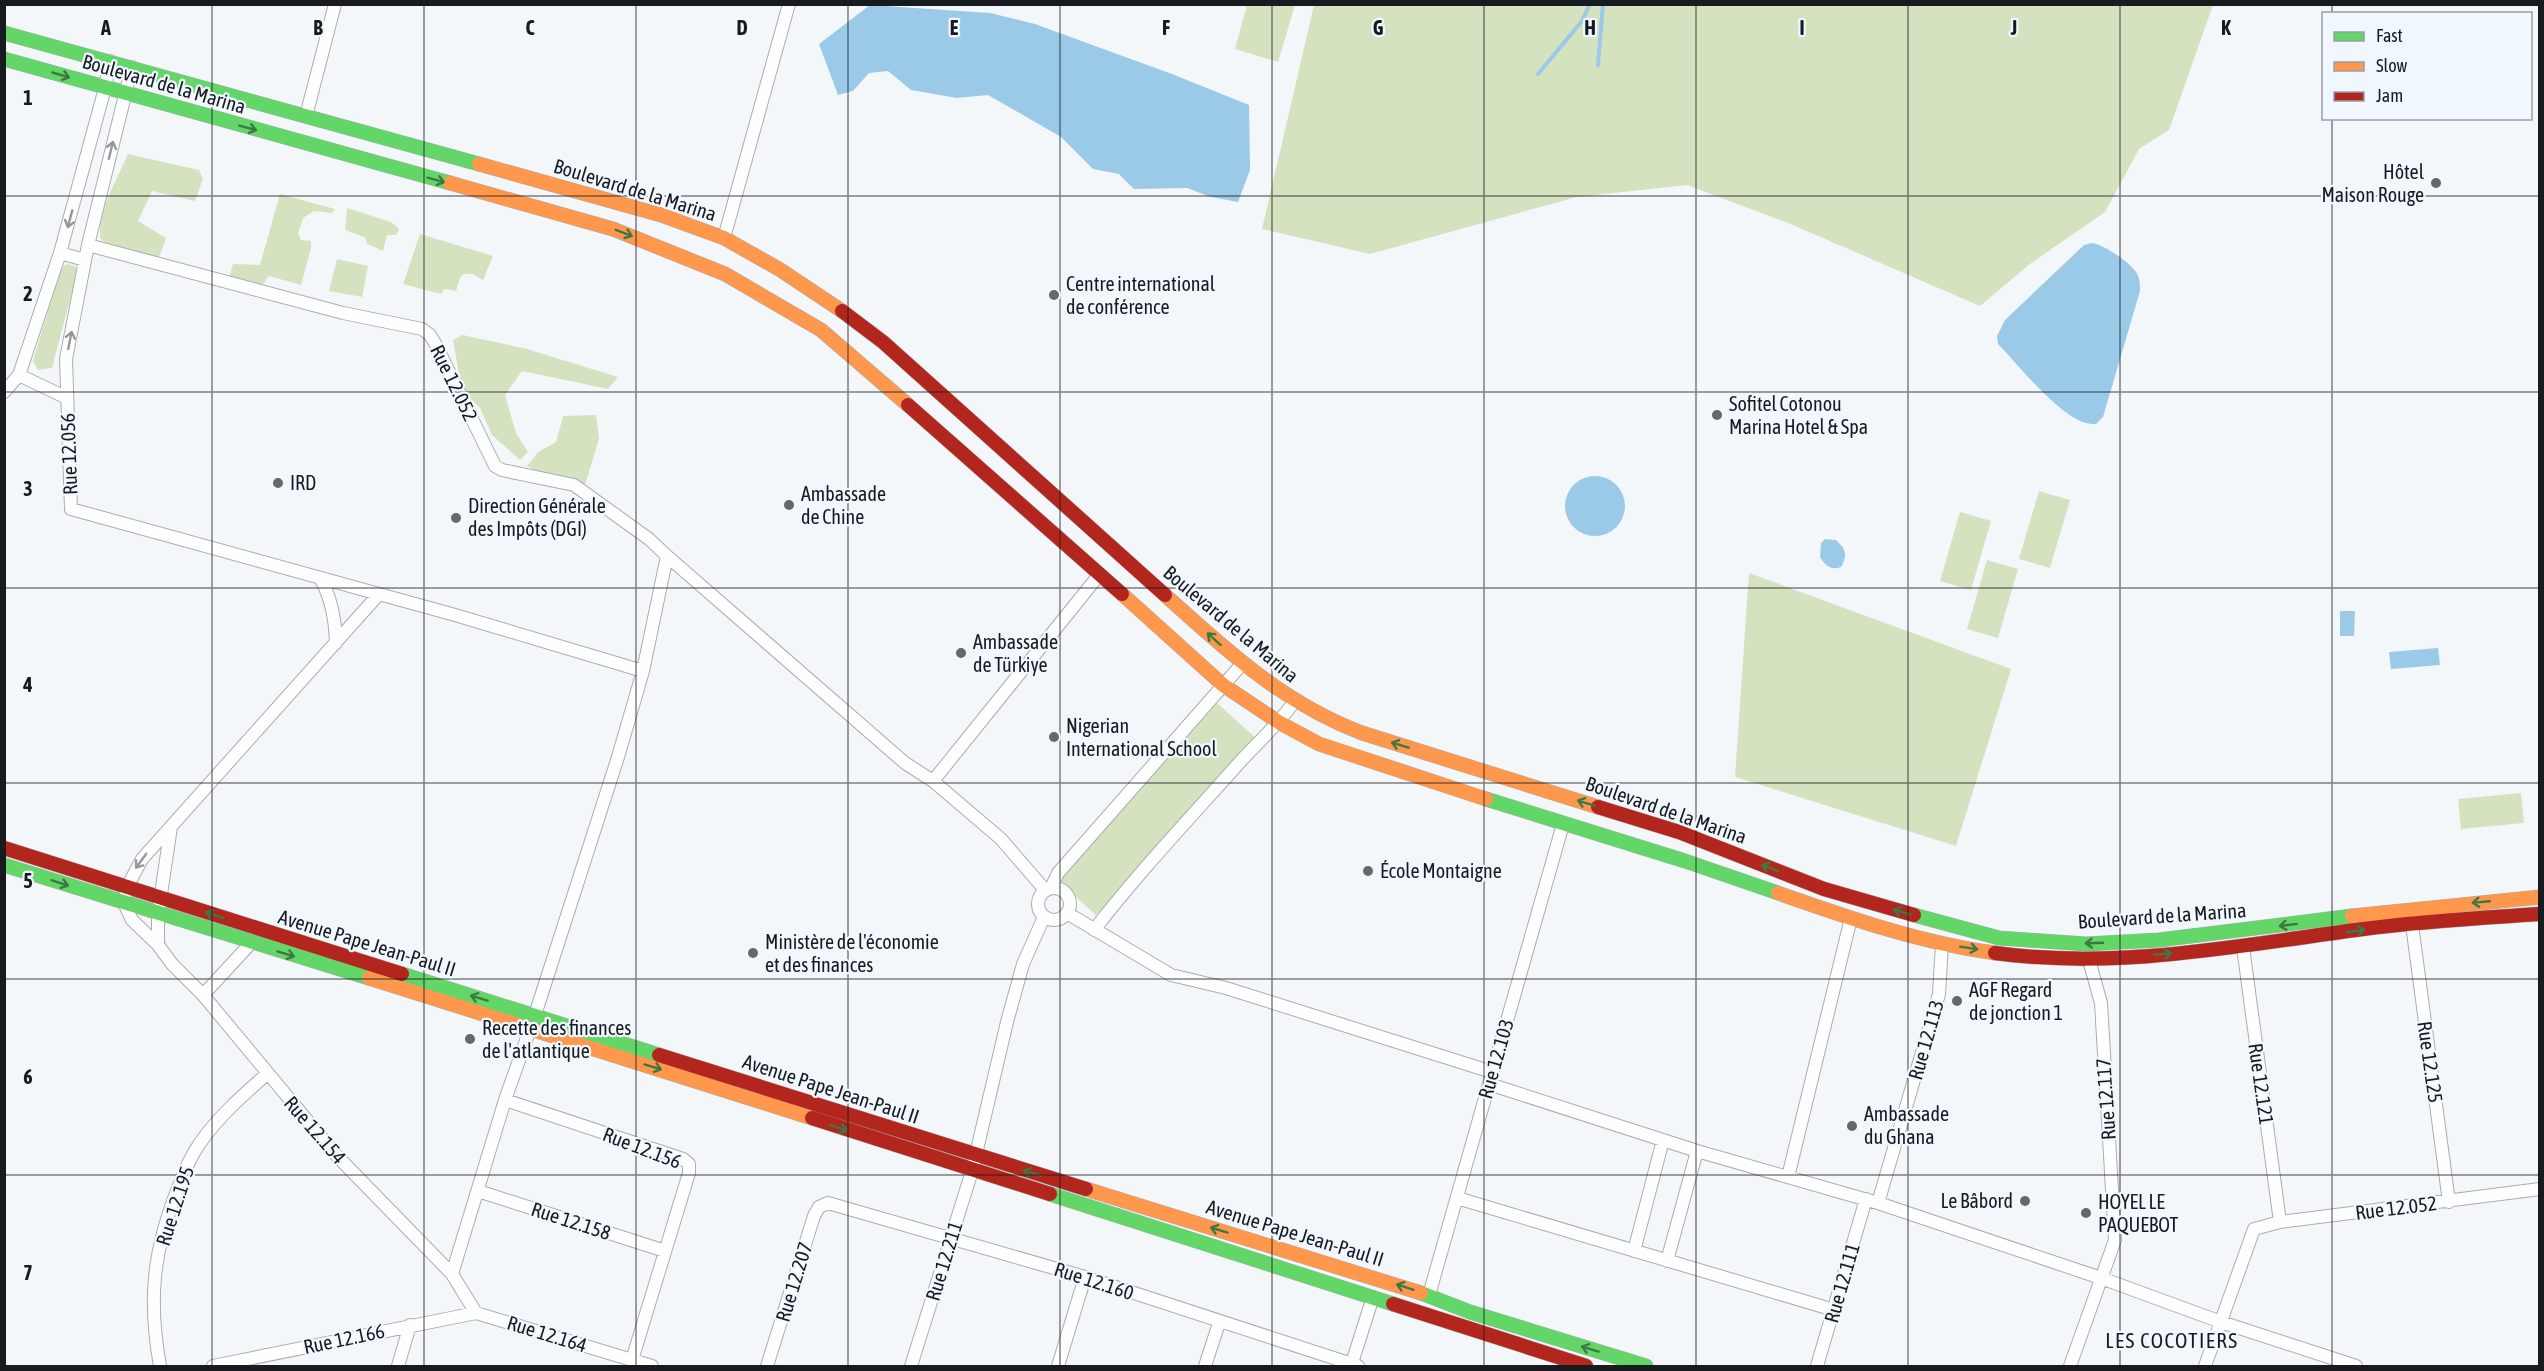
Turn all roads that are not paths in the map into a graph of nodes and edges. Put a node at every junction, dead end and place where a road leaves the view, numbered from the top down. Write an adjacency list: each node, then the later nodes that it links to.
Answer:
1 (335, 4): 9 (street)
2 (789, 4): 10 (street)
3 (4, 33): 5 (main road, Boulevard de la Marina)
4 (4, 59): 7 (main road, Boulevard de la Marina, one-way to 7)
5 (110, 61): 6 (main road, Boulevard de la Marina); 7 (street)
6 (132, 67): 8 (street, Rue 12.056); 9 (main road, Boulevard de la Marina)
7 (105, 88): 8 (main road, Boulevard de la Marina); 12 (street, one-way to 12)
8 (125, 94): 11 (street, Rue 12.056, one-way to 8); 18 (main road, Boulevard de la Marina, one-way to 18)
9 (306, 116): 10 (main road, Boulevard de la Marina)
10 (724, 238): 22 (main road, Boulevard de la Marina, one-way to 10)
11 (88, 245): 13 (street, Rue 12.056); 17 (street, Rue 12.052)
12 (60, 253): 13 (street); 14 (street)
13 (85, 260): 16 (street, Rue 12.056, one-way to 13)
14 (19, 375): 15 (street); 16 (street)
15 (4, 392)
16 (67, 398): 19 (street, Rue 12.056)
17 (667, 556): 23 (street); 27 (street)
18 (1099, 575): 24 (main road, Boulevard de la Marina); 27 (street)
19 (321, 579): 20 (street); 21 (street)
20 (380, 594): 21 (street); 23 (street)
21 (336, 643): 29 (street)
22 (1242, 663): 24 (street); 25 (main road, Boulevard de la Marina)
23 (643, 671): 50 (street)
24 (1223, 685): 26 (main road, Boulevard de la Marina); 33 (street)
25 (1294, 702): 26 (street); 40 (main road, Boulevard de la Marina, one-way to 25)
26 (1280, 723): 28 (main road, Boulevard de la Marina); 43 (street)
27 (933, 781): 33 (street)
28 (1563, 824): 42 (main road, Boulevard de la Marina); 52 (street, Rue 12.103)
29 (171, 827): 32 (street, one-way to 32); 35 (street)
30 (4, 848): 32 (main road, Avenue Pape Jean-Paul II)
31 (4, 865): 36 (main road, Avenue Pape Jean-Paul II, one-way to 36)
32 (127, 887): 35 (main road, Avenue Pape Jean-Paul II); 36 (street)
33 (1048, 889): 38 (street); 41 (street)
34 (2540, 897): 40 (main road, Boulevard de la Marina, one-way to 40)
35 (161, 898): 37 (street); 50 (main road, Avenue Pape Jean-Paul II, one-way to 35)
36 (124, 903): 37 (main road, Avenue Pape Jean-Paul II); 46 (street, Rue 12.154)
37 (158, 914): 44 (main road, Avenue Pape Jean-Paul II); 46 (street)
38 (1067, 914): 41 (street); 43 (street)
39 (2540, 914): 40 (main road, Boulevard de la Marina)
40 (2410, 916): 47 (main road, Boulevard de la Marina, one-way to 40); 65 (street, Rue 12.125)
41 (1044, 917): 58 (street, Rue 12.211)
42 (1851, 918): 45 (main road, Boulevard de la Marina); 60 (street)
43 (1094, 930): 52 (street)
44 (251, 943): 49 (street); 51 (main road, Avenue Pape Jean-Paul II, one-way to 51)
45 (1942, 944): 48 (main road, Boulevard de la Marina, one-way to 48); 64 (street, Rue 12.113)
46 (158, 945): 49 (street, Rue 12.154)
47 (2243, 947): 48 (main road, Boulevard de la Marina, one-way to 47); 67 (street, Rue 12.121)
48 (2090, 960): 74 (street, Rue 12.117)
49 (203, 995): 53 (street, Rue 12.154)
50 (535, 1015): 51 (street); 58 (main road, Avenue Pape Jean-Paul II)
51 (530, 1029): 55 (street); 59 (main road, Avenue Pape Jean-Paul II, one-way to 59)
52 (1492, 1072): 54 (street, Rue 12.103)
53 (267, 1074): 72 (street, Rue 12.154); 83 (street, Rue 12.195)
54 (1489, 1084): 56 (street); 63 (street, Rue 12.103)
55 (505, 1100): 62 (street); 69 (street, Rue 12.156)
56 (1663, 1140): 57 (street); 70 (street)
57 (1697, 1151): 60 (street); 71 (street)
58 (977, 1155): 59 (street, Rue 12.211); 75 (main road, Avenue Pape Jean-Paul II, one-way to 58)
59 (972, 1171): 68 (street, Rue 12.211); 76 (main road, Avenue Pape Jean-Paul II)
60 (1788, 1176): 64 (street)
61 (2540, 1189): 65 (street, Rue 12.052)
62 (478, 1191): 69 (street, Rue 12.158); 72 (street)
63 (1457, 1198): 70 (street); 75 (street, Rue 12.103)
64 (1872, 1201): 74 (street); 77 (street, Rue 12.111)
65 (2449, 1202): 67 (street, Rue 12.052)
66 (828, 1203): 68 (street, Rue 12.160); 87 (street, Rue 12.207)
67 (2280, 1222): 79 (street, Rue 12.052)
68 (952, 1237): 73 (street, Rue 12.160); 88 (street, Rue 12.211)
69 (665, 1251): 82 (street, Rue 12.156)
70 (1634, 1251): 71 (street)
71 (1667, 1261): 77 (street)
72 (452, 1274): 78 (street, Rue 12.154)
73 (1085, 1277): 80 (street, Rue 12.160); 89 (street)
74 (2101, 1278): 79 (street); 95 (street)
75 (1429, 1295): 93 (main road, Avenue Pape Jean-Paul II, one-way to 75)
76 (1373, 1297): 91 (street); 92 (main road, Avenue Pape Jean-Paul II)
77 (1834, 1310): 94 (street, Rue 12.111)
78 (476, 1312): 81 (street, Rue 12.166); 82 (street, Rue 12.164)
79 (2221, 1322): 96 (street); 97 (street)
80 (1219, 1323): 90 (street); 91 (street, Rue 12.160)
81 (410, 1325): 84 (street, Rue 12.166); 85 (street)
82 (632, 1360): 86 (street, Rue 12.164)
83 (160, 1366)
84 (213, 1366)
85 (398, 1366)
86 (652, 1366)
87 (767, 1366)
88 (911, 1366)
89 (1058, 1366)
90 (1205, 1366)
91 (1353, 1366)
92 (1586, 1366)
93 (1646, 1366)
94 (1817, 1366)
95 (2070, 1366)
96 (2205, 1366)
97 (2356, 1366)

